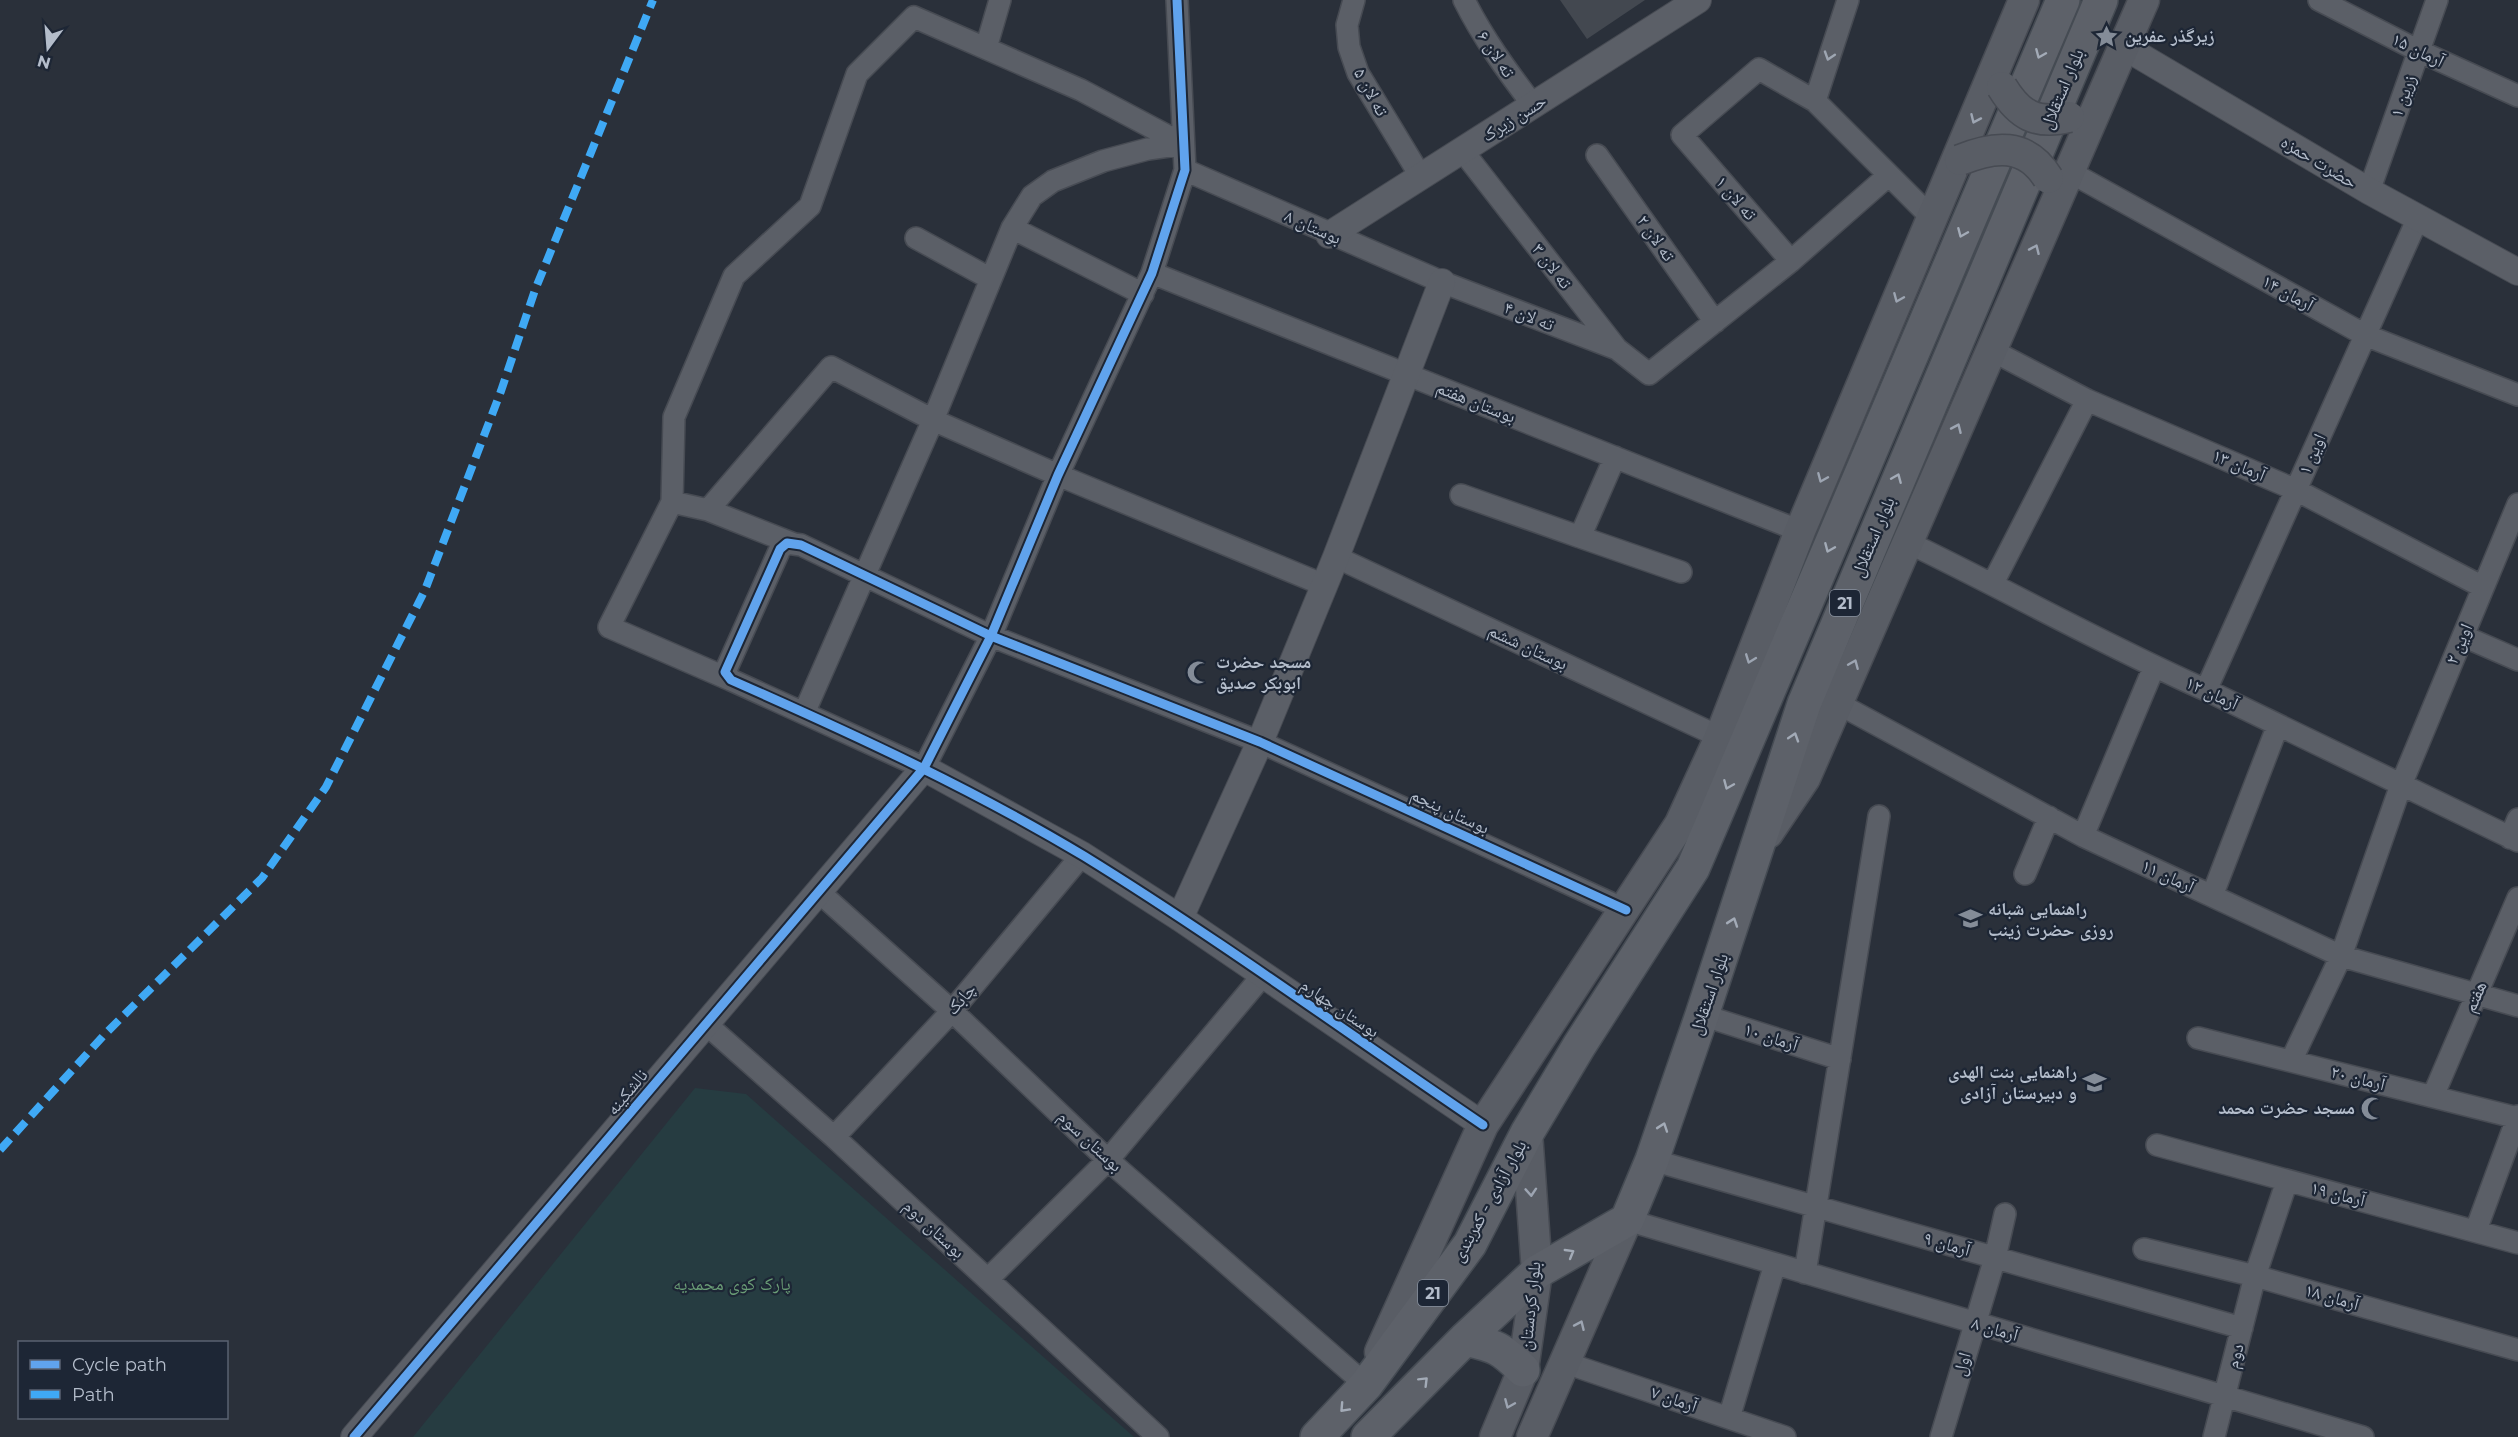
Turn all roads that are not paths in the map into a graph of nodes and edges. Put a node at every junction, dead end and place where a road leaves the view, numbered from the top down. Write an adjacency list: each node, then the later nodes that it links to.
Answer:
1 (1000, 0): 14 (street)
2 (1177, 0): 21 (street)
3 (1354, 0): 28 (street, ته لان ۵)
4 (1464, 0): 19 (street, ته لان ۶)
5 (1698, 0): 19 (street, حسن زیرک)
6 (1848, 0): 18 (street, one-way to 18)
7 (2024, 0): 16 (main road)
8 (2063, 0): 104 (main road, بلوار استقلال / 21, one-way to 104)
9 (2101, 0): 83 (main road, بلوار استقلال / 21, one-way to 9)
10 (2144, 0): 13 (main road)
11 (2319, 0): 15 (street, آرمان ۱۵)
12 (2437, 0): 15 (street, زرین ۱)
13 (2123, 46): 20 (main road); 29 (street, حضرت حمزه)
14 (986, 48): 21 (street); 53 (street)
15 (2419, 51): 17 (street, آرمان ۱۵); 29 (street, زرین ۱)
16 (2000, 76): 20 (main road, bridge); 24 (main road, one-way to 24)
17 (2518, 96)
18 (1815, 101): 26 (street); 35 (street, ته لان ۱)
19 (1533, 105): 22 (street, حسن زیرک)
20 (2082, 112): 27 (main road)
21 (1184, 144): 25 (street); 32 (street)
22 (1462, 150): 28 (street, حسن زیرک); 43 (street, ته لان ۳)
23 (1597, 155): 41 (street, ته لان ۲)
24 (1957, 162): 27 (main road, bridge); 30 (main road)
25 (1185, 170): 33 (street, بوستان ۸); 37 (street)
26 (1889, 175): 30 (street); 35 (street)
27 (2058, 175): 42 (street, آرمان ۱۴); 44 (main road, one-way to 27)
28 (1421, 177): 33 (street, حسن زیرک)
29 (2368, 191): 31 (street, حضرت حمزه)
30 (1931, 217): 56 (main road, one-way to 56)
31 (2418, 219): 36 (street, حضرت حمزه); 42 (street, اوین ۱)
32 (1012, 228): 38 (street); 40 (street)
33 (1329, 235): 39 (street, بوستان ۸)
34 (916, 238): 38 (street)
35 (1791, 261): 41 (street)
36 (2518, 272)
37 (1152, 273): 40 (street); 45 (street, بوستان هفتم)
38 (991, 279): 48 (street)
39 (1442, 282): 43 (street, ته لان ۴); 45 (street)
40 (1143, 294): 50 (street)
41 (1715, 321): 43 (street, ته لان ۳)
42 (2365, 335): 46 (street, آرمان ۱۴); 51 (street, اوین ۱)
43 (1617, 349)
44 (1991, 350): 47 (street, آرمان ۱۳); 58 (main road, one-way to 44)
45 (1407, 374): 49 (street, بوستان هفتم); 60 (street)
46 (2518, 395)
47 (2087, 400): 51 (street, آرمان ۱۳); 63 (street)
48 (933, 420): 50 (street); 55 (street); 62 (street)
49 (1615, 457): 56 (street, بوستان هفتم); 57 (street)
50 (1058, 475): 64 (street); 66 (street)
51 (2296, 490): 65 (street, آرمان ۱۳); 71 (street, اوین ۱)
52 (1461, 495): 57 (street)
53 (672, 502): 55 (street, بوستان پنجم); 70 (street)
54 (2518, 504): 65 (street, اوین ۲)
55 (708, 510): 59 (street, بوستان پنجم)
56 (1800, 531): 75 (main road, one-way to 75)
57 (1580, 537): 61 (street)
58 (1907, 542): 63 (street, آرمان ۱۲); 72 (main road, one-way to 58)
59 (794, 544): 62 (street, بوستان پنجم); 70 (street)
60 (1336, 557): 64 (street); 75 (street, بوستان ششم)
61 (1681, 572)
62 (864, 576): 66 (street, بوستان پنجم); 73 (street)
63 (1993, 584): 69 (street, آرمان ۱۲)
64 (1324, 585): 76 (street)
65 (2483, 587): 67 (street, اوین ۲)
66 (991, 636): 76 (street, بوستان پنجم); 77 (street)
67 (2463, 636): 68 (street); 78 (street, اوین ۲)
68 (2518, 660)
69 (2154, 667): 71 (street, آرمان ۱۲); 82 (street)
70 (731, 680): 73 (street)
71 (2206, 690): 74 (street, آرمان ۱۲)
72 (1837, 703): 80 (street, آرمان ۱۱); 83 (main road)
73 (804, 712): 77 (street)
74 (2278, 725): 78 (street, آرمان ۱۲); 87 (street)
75 (1720, 737): 89 (main road)
76 (1260, 742): 89 (street, بوستان پنجم); 90 (street)
77 (924, 768): 84 (street, بوستان چهارم); 86 (street, نالشکینه)
78 (2401, 785): 81 (street, آرمان ۱۲); 91 (street, اوین ۲)
79 (1879, 816): 99 (street)
80 (2049, 818): 82 (street, آرمان ۱۱); 85 (street)
81 (2515, 833)
82 (2083, 836): 87 (street, آرمان ۱۱)
83 (1759, 846): 96 (main road, بلوار استقلال / 21, one-way to 83)
84 (1082, 855): 90 (street, بوستان چهارم); 95 (street, چابک)
85 (2025, 873)
86 (819, 892): 95 (street, بوستان سوم); 97 (street, نالشکینه)
87 (2212, 897): 91 (street, آرمان ۱۱)
88 (2518, 897): 93 (street, هفتم)
89 (1626, 910): 103 (main road)
90 (1180, 918): 92 (street, بوستان چهارم)
91 (2341, 956): 93 (street, آرمان ۱۱); 100 (street, اوین ۲)
92 (1263, 975): 103 (street, بوستان چهارم); 107 (street)
93 (2476, 993): 94 (street, آرمان ۱۱); 101 (street, هفتم)
94 (2518, 1006)
95 (952, 1011): 105 (street, چابک); 107 (street, بوستان سوم)
96 (1702, 1015): 99 (street, آرمان ۱۰); 108 (main road, بلوار استقلال / 21, one-way to 96)
97 (706, 1024): 105 (street, بوستان دوم); 132 (street, نالشکینه)
98 (2198, 1038): 100 (street, آرمان ۲۰)
99 (1840, 1059): 110 (street)
100 (2291, 1061): 101 (street, آرمان ۲۰)
101 (2433, 1096): 102 (street, آرمان ۲۰)
102 (2518, 1117): 113 (street)
103 (1483, 1125): 128 (main road)
104 (1527, 1133): 118 (main road, بلوار کردستان, one-way to 118); 128 (main road, بلوار آزادی - کمربندی / 21)
105 (834, 1137): 121 (street, بوستان دوم)
106 (2157, 1145): 109 (street, آرمان ۱۹)
107 (1108, 1160): 121 (street); 128 (street, بوستان سوم)
108 (1652, 1160): 110 (street, آرمان ۹); 112 (main road, بلوار استقلال / 21)
109 (2287, 1181): 113 (street, آرمان ۱۹); 120 (street, دوم)
110 (1816, 1206): 116 (street, آرمان ۹); 119 (street)
111 (2005, 1214): 116 (street, اول)
112 (1627, 1220): 117 (street, آرمان ۸); 118 (main road, one-way to 112); 126 (main road, one-way to 112)
113 (2476, 1230): 114 (street, آرمان ۱۹)
114 (2518, 1243)
115 (2144, 1249): 120 (street, آرمان ۱۸)
116 (1995, 1258): 122 (street, اول); 123 (street, آرمان ۹)
117 (1775, 1264): 119 (street, آرمان ۸); 130 (street)
118 (1538, 1272): 124 (main road); 127 (main road, بلوار کردستان)
119 (1805, 1273): 122 (street, آرمان ۸)
120 (2255, 1276): 123 (street, دوم); 125 (street, آرمان ۱۸)
121 (988, 1279): 133 (street, بوستان دوم)
122 (1974, 1323): 129 (street, آرمان ۸); 139 (street, اول)
123 (2242, 1328): 129 (street, دوم)
124 (1465, 1339): 127 (main road); 135 (main road, one-way to 124)
125 (2518, 1350)
126 (1563, 1362): 130 (street, آرمان ۷); 137 (main road)
127 (1523, 1370): 136 (main road, بلوار کردستان, one-way to 136)
128 (1365, 1385): 134 (main road, بلوار آزادی - کمربندی / 21, one-way to 134)
129 (2225, 1396): 140 (street, دوم); 141 (street, آرمان ۸)
130 (1729, 1418): 131 (street, آرمان ۷)
131 (1748, 1431): 138 (street, آرمان ۷)
132 (354, 1437)
133 (1158, 1437)
134 (1317, 1437)
135 (1368, 1437)
136 (1495, 1437)
137 (1532, 1437)
138 (1785, 1437)
139 (1941, 1437)
140 (2214, 1437)
141 (2363, 1437)

